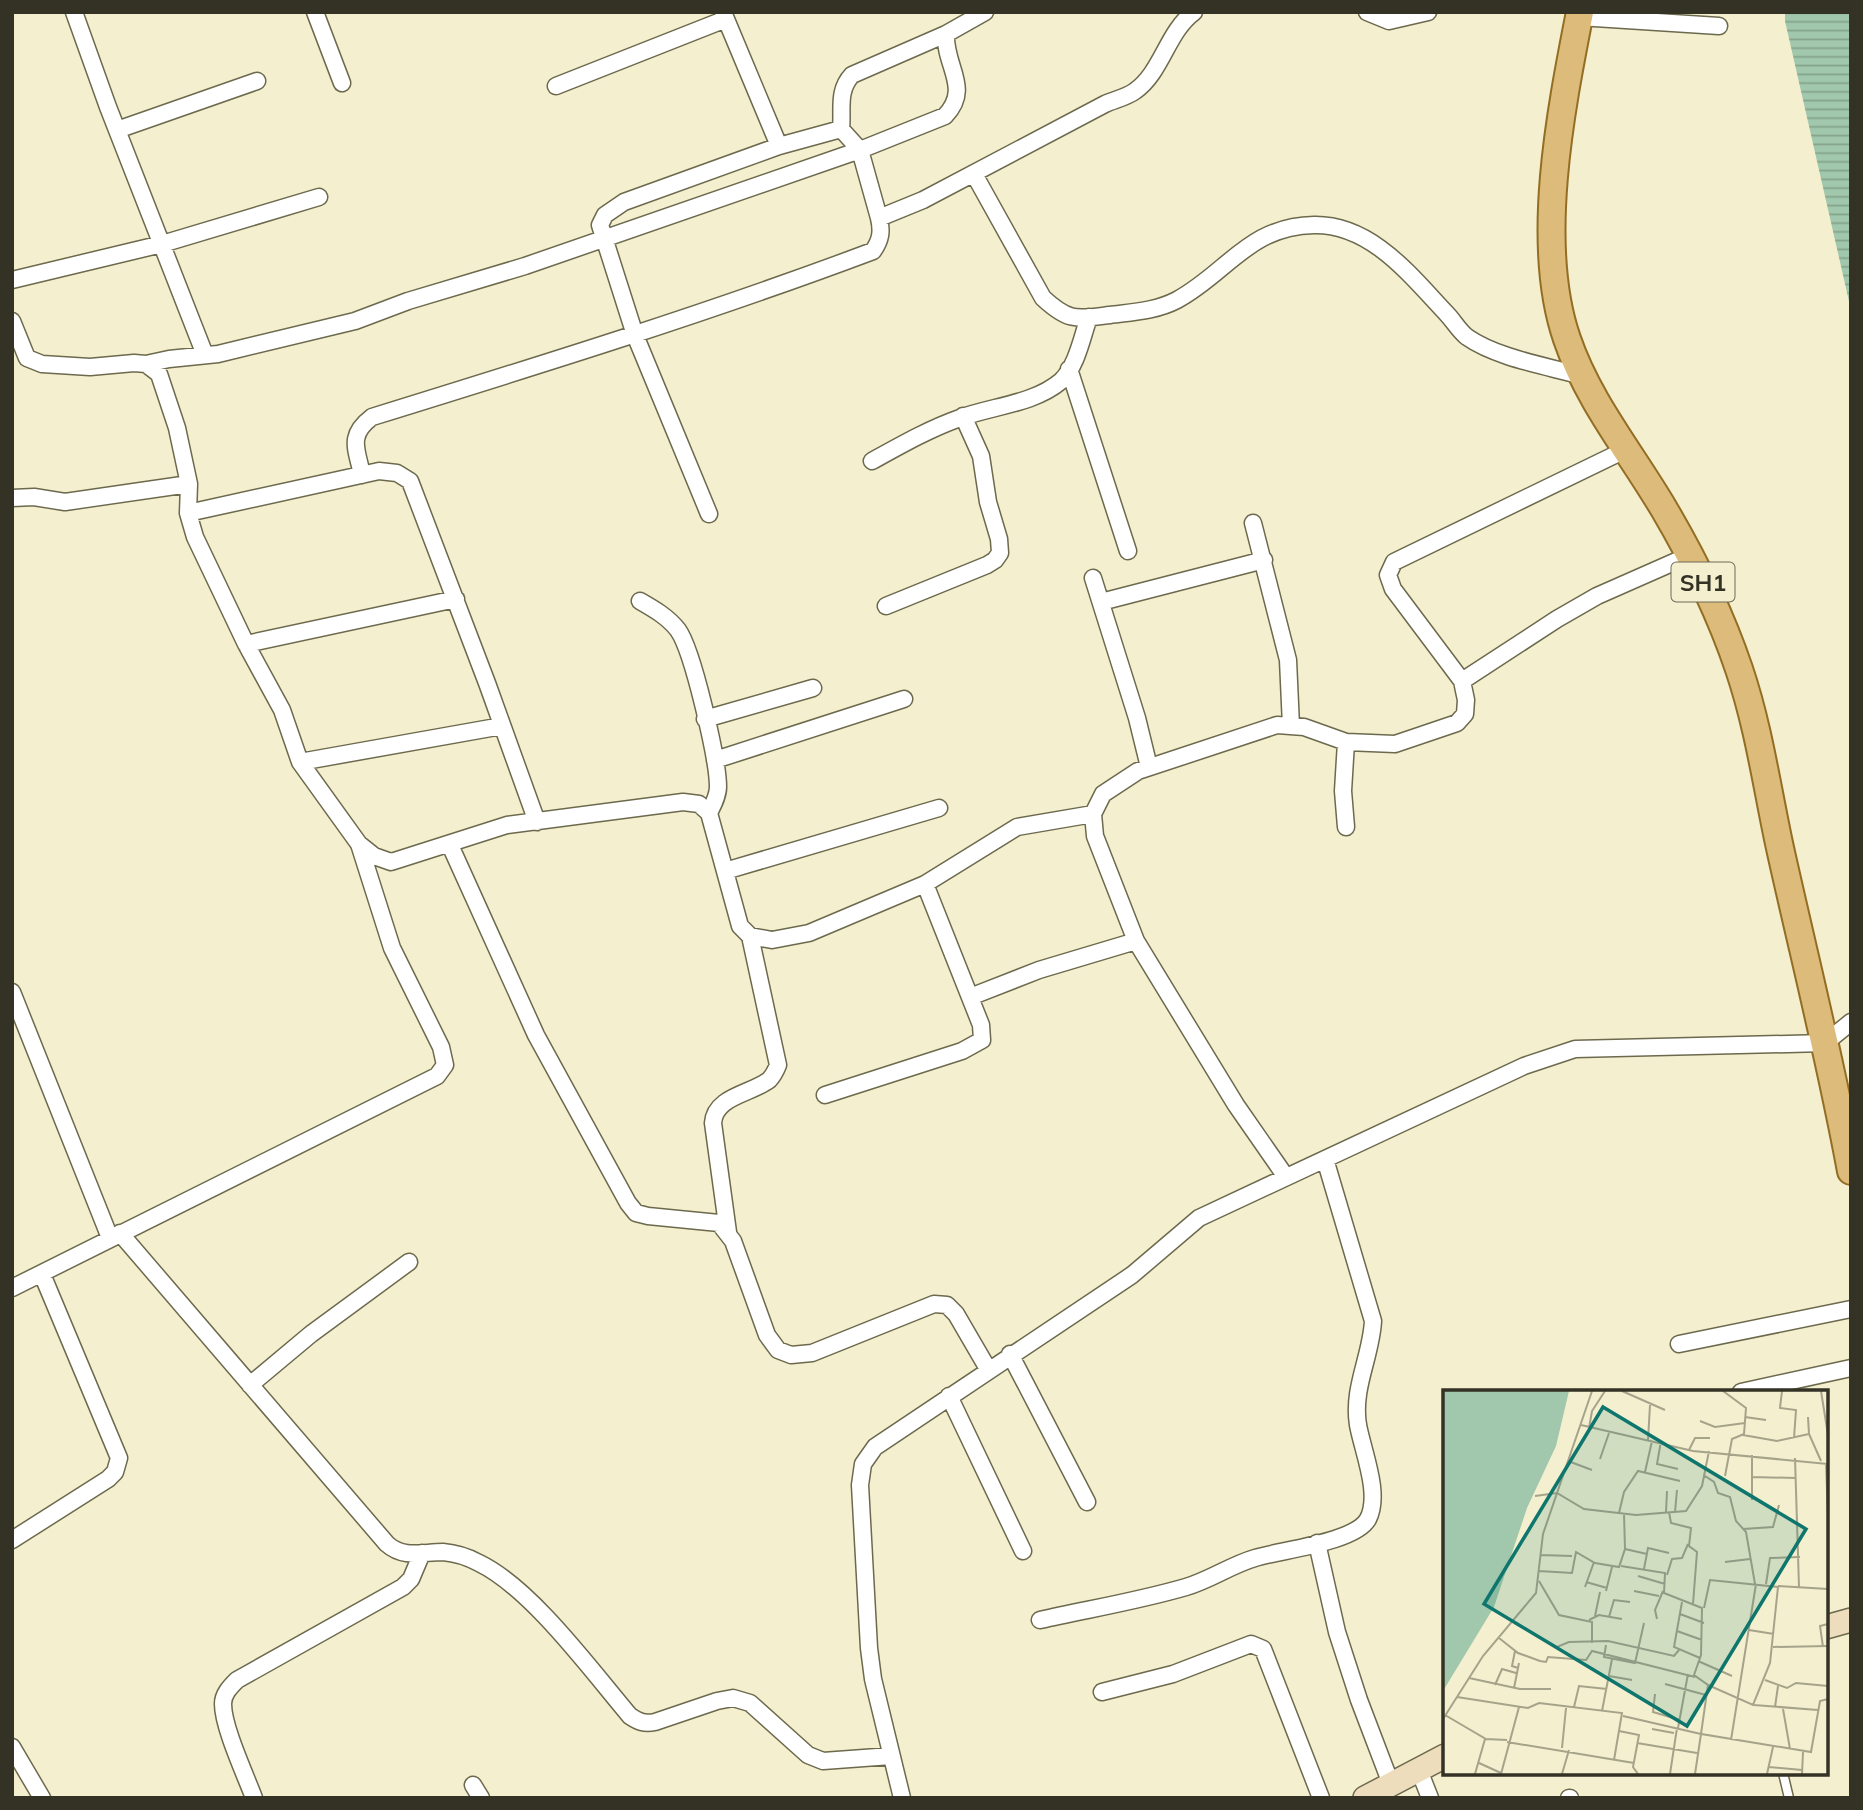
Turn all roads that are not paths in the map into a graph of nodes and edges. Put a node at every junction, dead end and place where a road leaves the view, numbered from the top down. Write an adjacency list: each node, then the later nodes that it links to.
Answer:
1 (74, 12): 15 (street)
2 (315, 12): 12 (street)
3 (985, 12): 10 (street)
4 (1194, 12): 18 (street)
5 (1367, 12): 6 (street)
6 (1427, 12)
7 (1580, 14): 9 (street); 31 (main road, SH1)
8 (724, 16): 13 (street); 16 (street)
9 (1719, 26)
10 (946, 34): 14 (street); 17 (street)
11 (257, 81): 15 (street)
12 (342, 83)
13 (556, 86)
14 (841, 129): 16 (street); 17 (street)
15 (117, 130): 22 (street)
16 (779, 146): 21 (street)
17 (859, 150): 20 (street); 21 (street)
18 (974, 174): 20 (street); 24 (street)
19 (319, 197): 22 (street)
20 (879, 218): 26 (street)
21 (603, 239): 26 (street); 27 (street)
22 (162, 244): 23 (street); 27 (street)
23 (12, 280)
24 (1089, 317): 30 (street); 31 (street)
25 (12, 321): 28 (street)
26 (635, 335): 35 (street); 39 (street)
27 (205, 355): 29 (street)
28 (20, 359): 29 (street)
29 (146, 364): 36 (street)
30 (1069, 369): 32 (street); 41 (street)
31 (1582, 376): 33 (main road, SH1)
32 (963, 416): 34 (street); 48 (street)
33 (1626, 449): 42 (main road, SH1); 50 (street)
34 (872, 461)
35 (362, 475): 38 (street); 45 (street)
36 (189, 484): 37 (street); 38 (street)
37 (12, 498)
38 (188, 513): 49 (street)
39 (709, 514)
40 (1253, 523): 43 (street)
41 (1128, 551)
42 (1690, 555): 50 (street); 74 (main road, SH1)
43 (1264, 559): 47 (street); 55 (street)
44 (1093, 578): 47 (street)
45 (456, 598): 49 (street); 54 (street)
46 (640, 601): 53 (street)
47 (1101, 602): 59 (street)
48 (886, 606)
49 (246, 644): 58 (street)
50 (1462, 681): 56 (street)
51 (813, 688): 53 (street)
52 (904, 699): 57 (street)
53 (705, 719): 57 (street)
54 (502, 726): 58 (street); 63 (street)
55 (1291, 726): 56 (street); 59 (street)
56 (1346, 742): 64 (street)
57 (715, 760): 61 (street)
58 (300, 762): 65 (street)
59 (1149, 767): 62 (street)
60 (939, 808): 67 (street)
61 (709, 813): 63 (street); 67 (street)
62 (1093, 814): 68 (street); 70 (street)
63 (537, 822): 66 (street)
64 (1346, 827)
65 (359, 844): 66 (street); 80 (street)
66 (450, 845): 79 (street)
67 (725, 871): 69 (street)
68 (925, 884): 69 (street); 72 (street)
69 (750, 936): 79 (street)
70 (1136, 941): 72 (street); 78 (street)
71 (12, 992): 80 (street)
72 (970, 997): 75 (street)
73 (1851, 1022): 74 (street)
74 (1825, 1043): 76 (street); 77 (main road, SH1)
75 (825, 1096)
76 (1325, 1159): 78 (street); 94 (street)
77 (1851, 1171)
78 (1286, 1177): 86 (street)
79 (728, 1232): 88 (street)
80 (115, 1236): 82 (street); 89 (street)
81 (409, 1262): 89 (street)
82 (41, 1274): 83 (street); 93 (street)
83 (12, 1288)
84 (1851, 1309): 85 (street)
85 (1679, 1344)
86 (1010, 1354): 88 (street); 92 (street)
87 (1851, 1368): 90 (street)
88 (988, 1369): 91 (street)
89 (250, 1384): 96 (street)
90 (1750, 1390)
91 (949, 1396): 95 (street); 102 (street)
92 (1087, 1502)
93 (12, 1540)
94 (1317, 1543): 97 (street); 106 (street)
95 (1023, 1551)
96 (422, 1553): 102 (street); 108 (street)
97 (1040, 1619)
98 (1851, 1620): 99 (street)
99 (1828, 1626)
100 (1102, 1692): 110 (street)
101 (12, 1747): 107 (street)
102 (891, 1756): 109 (street)
103 (1443, 1757): 104 (street)
104 (1419, 1770): 106 (street); 112 (street)
105 (1783, 1775): 113 (lane)
106 (1391, 1784): 111 (street)
107 (42, 1798)
108 (254, 1798)
109 (902, 1798)
110 (1321, 1798)
111 (1365, 1798)
112 (1430, 1798)
113 (1789, 1798)

